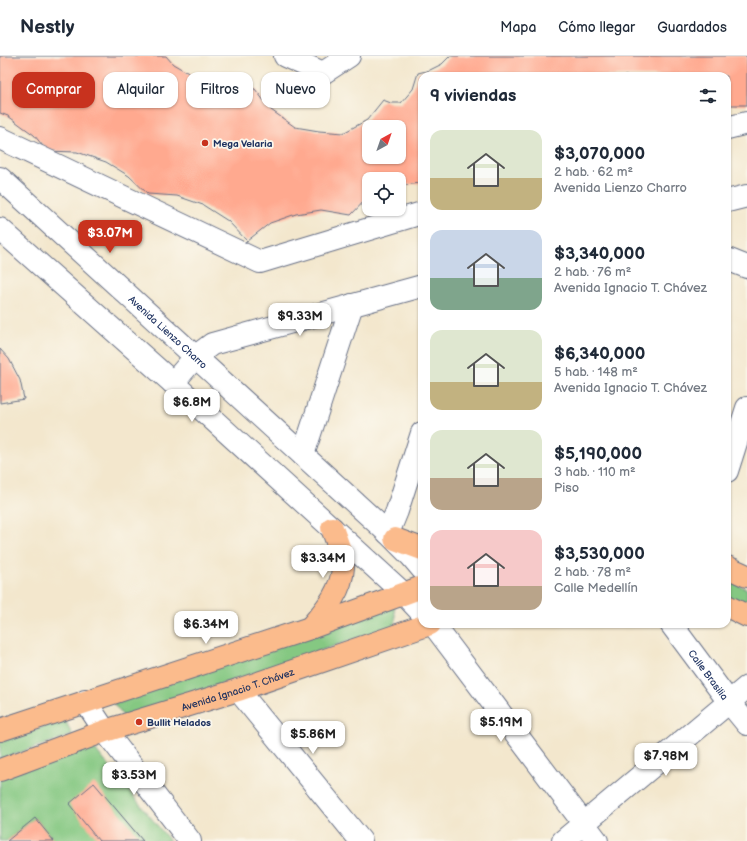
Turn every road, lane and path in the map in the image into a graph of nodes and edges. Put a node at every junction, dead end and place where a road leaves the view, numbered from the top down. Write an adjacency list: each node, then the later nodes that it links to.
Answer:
1 (285, 56): 2 (street)
2 (349, 56)
3 (747, 123): 4 (street)
4 (731, 127)
5 (0, 138): 9 (street)
6 (0, 178): 15 (street, Avenida Lienzo Charro)
7 (747, 196): 8 (street)
8 (731, 200)
9 (418, 213)
10 (0, 228): 16 (street)
11 (731, 261): 12 (street)
12 (747, 267)
13 (418, 287): 14 (street)
14 (352, 305): 15 (street); 19 (street)
15 (196, 356): 16 (street); 19 (street, Avenida Lienzo Charro)
16 (173, 383): 21 (street)
17 (747, 408): 20 (street)
18 (418, 445): 22 (street)
19 (303, 455): 22 (street, Avenida Lienzo Charro)
20 (731, 458)
21 (332, 528): 27 (street); 31 (main road)
22 (392, 536): 23 (main road); 24 (street, Avenida Lienzo Charro)
23 (418, 547)
24 (418, 565)
25 (731, 569): 26 (main road)
26 (747, 576)
27 (413, 591): 28 (street); 31 (main road)
28 (418, 603)
29 (731, 608): 30 (main road)
30 (747, 616)
31 (310, 628): 37 (main road)
32 (419, 628): 36 (main road, Avenida Ignacio T. Chávez)
33 (434, 628): 43 (street)
34 (674, 628): 38 (street, Calle Brasilia)
35 (747, 687): 38 (street)
36 (238, 690): 41 (main road, Avenida Ignacio T. Chávez); 45 (street)
37 (85, 701): 40 (main road); 41 (street)
38 (730, 702): 39 (street, Calle Brasilia); 43 (street)
39 (747, 724)
40 (0, 730)
41 (105, 731): 42 (main road, Avenida Ignacio T. Chávez); 44 (street)
42 (0, 770)
43 (584, 824): 46 (street); 47 (street)
44 (190, 841)
45 (361, 841)
46 (563, 841)
47 (597, 841)

